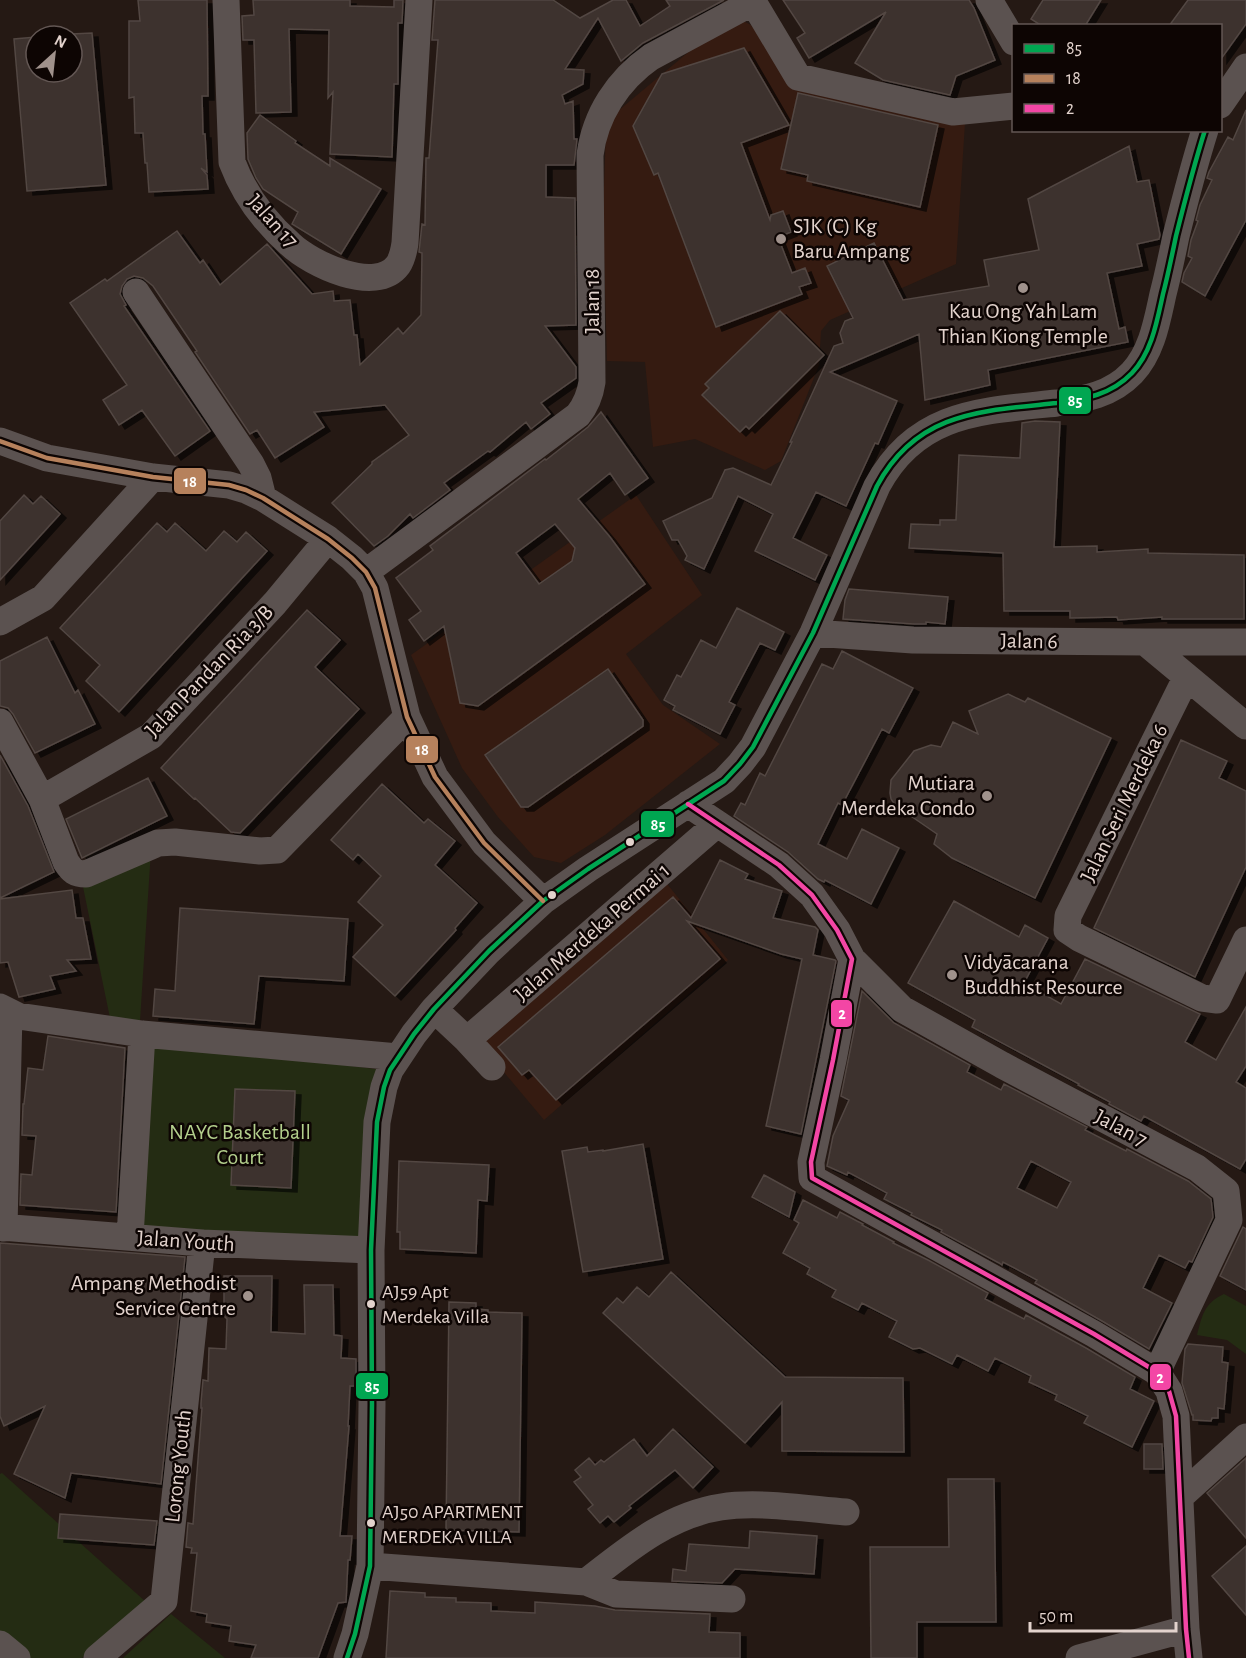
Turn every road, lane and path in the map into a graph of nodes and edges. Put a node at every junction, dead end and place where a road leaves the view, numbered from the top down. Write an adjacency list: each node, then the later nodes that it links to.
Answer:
1 (226, 0): 2 (street, Jalan 17)
2 (419, 0)
3 (989, 0): 5 (street)
4 (753, 1): 8 (street, Jalan 18); 15 (street, Jalan 18)
5 (1012, 39)
6 (1246, 67): 7 (street)
7 (1222, 103)
8 (1012, 106)
9 (1204, 132): 17 (street)
10 (136, 292): 13 (street)
11 (0, 441): 12 (street)
12 (153, 477): 13 (street); 16 (street)
13 (263, 498): 14 (street)
14 (328, 539): 15 (street); 24 (street, Jalan Pandan Ria 3/B)
15 (366, 572): 21 (street)
16 (0, 622)
17 (813, 633): 18 (street, Jalan 6); 25 (street)
18 (1145, 642): 19 (street, Jalan 6); 20 (street)
19 (1246, 642)
20 (1186, 678): 23 (street); 28 (street, Jalan Seri Merdeka 6)
21 (407, 717): 24 (street); 27 (street)
22 (0, 722): 24 (street)
23 (1246, 726)
24 (42, 799)
25 (688, 804): 26 (street, Jalan 7); 27 (street)
26 (717, 824): 29 (street, Jalan 7); 33 (street, Jalan Merdeka Permai 1)
27 (543, 901): 30 (street)
28 (1246, 940)
29 (852, 959): 40 (street); 40 (street, Jalan 7)
30 (434, 1009): 33 (street); 34 (street)
31 (4, 1010): 32 (street); 36 (street)
32 (142, 1034): 34 (street); 37 (street)
33 (467, 1040): 35 (street)
34 (398, 1057): 39 (street)
35 (492, 1067)
36 (2, 1228): 37 (street, Jalan Youth)
37 (130, 1237): 38 (street, Jalan Youth)
38 (202, 1243): 39 (street, Jalan Youth); 50 (street, Lorong Youth)
39 (371, 1250): 44 (street)
40 (1157, 1372): 42 (street)
41 (1246, 1437): 42 (street)
42 (1180, 1496): 47 (street)
43 (846, 1512): 45 (street)
44 (370, 1566): 45 (street); 51 (street)
45 (586, 1582): 46 (street)
46 (732, 1599)
47 (1186, 1629): 52 (street); 53 (street)
48 (0, 1644): 49 (street)
49 (16, 1658)
50 (97, 1658)
51 (346, 1658)
52 (1079, 1658)
53 (1189, 1658)

